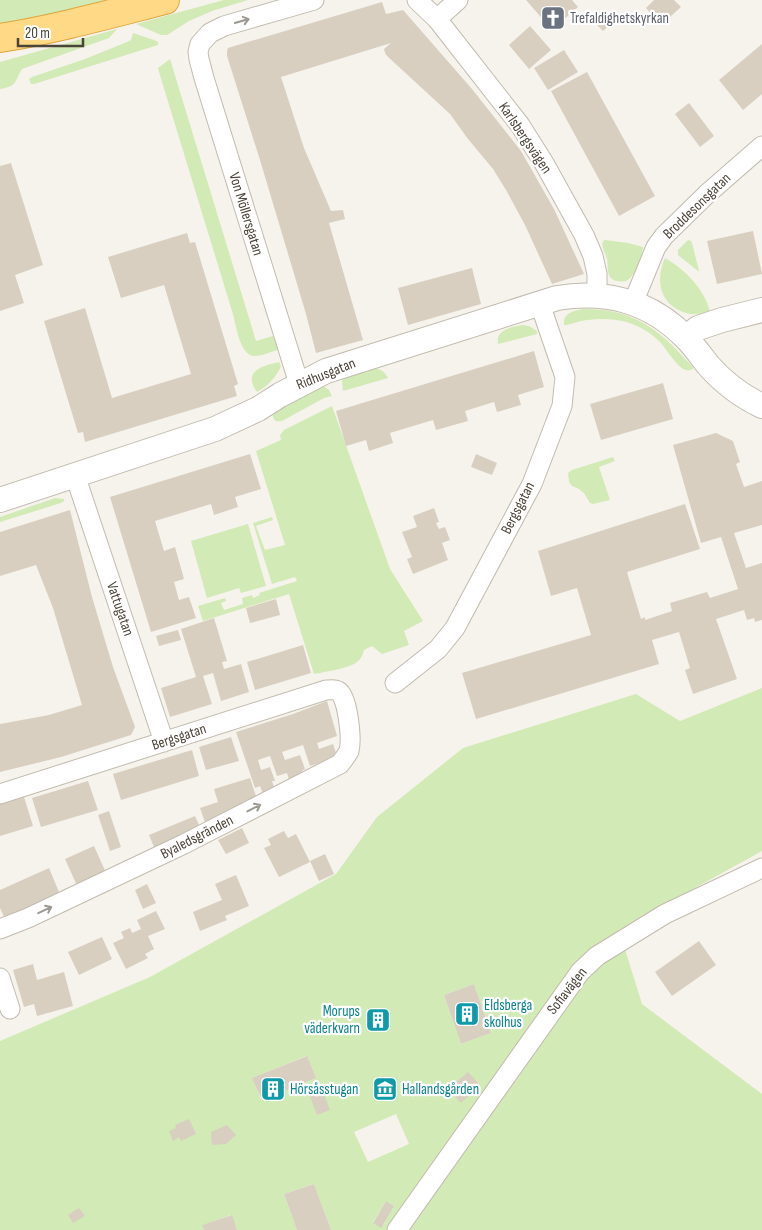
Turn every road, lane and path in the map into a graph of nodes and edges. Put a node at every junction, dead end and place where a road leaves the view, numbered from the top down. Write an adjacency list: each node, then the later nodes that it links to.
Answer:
1 (165, 0): 6 (highway)
2 (314, 0): 15 (street, Von Möllersgatan, one-way to 2)
3 (417, 0): 5 (street, Karlsbergsvägen)
4 (458, 0): 5 (street)
5 (437, 19): 10 (street, Karlsbergsvägen)
6 (33, 32): 7 (highway); 8 (highway)
7 (0, 38)
8 (0, 45)
9 (762, 146): 11 (street, Broddesonsgatan)
10 (597, 295): 11 (street, Ridhusgatan); 12 (street, Ridhusgatan)
11 (633, 303): 14 (street, Ridhusgatan)
12 (540, 304): 15 (street, Ridhusgatan); 19 (street, Bergsgatan)
13 (762, 310): 14 (street)
14 (686, 338): 16 (street, Ridhusgatan)
15 (299, 384): 17 (street, Ridhusgatan)
16 (762, 406)
17 (75, 475): 18 (street, Ridhusgatan); 21 (street, Vattugatan)
18 (0, 500)
19 (395, 683)
20 (348, 710): 21 (street, Bergsgatan); 24 (street, Byaledsgränden, one-way to 20)
21 (164, 742): 22 (street, Bergsgatan)
22 (0, 794)
23 (762, 868): 27 (street, Sofiavägen)
24 (0, 929)
25 (0, 978): 26 (street)
26 (10, 1009)
27 (397, 1230)

